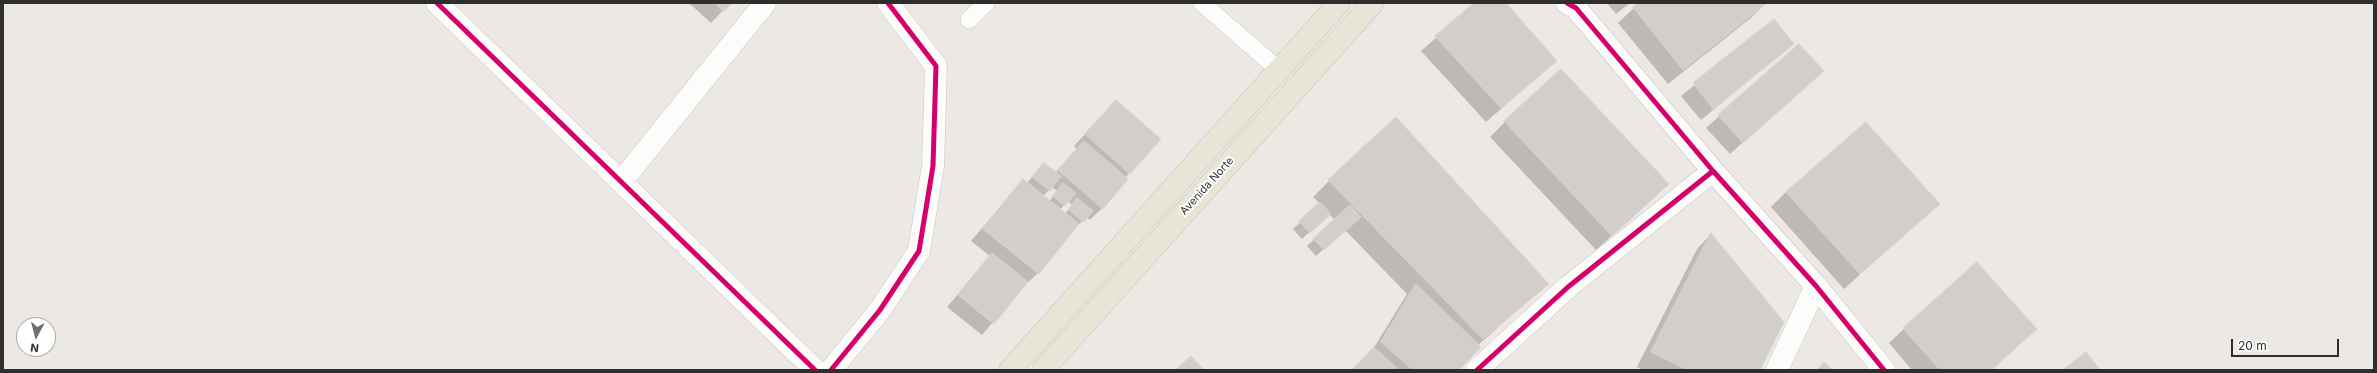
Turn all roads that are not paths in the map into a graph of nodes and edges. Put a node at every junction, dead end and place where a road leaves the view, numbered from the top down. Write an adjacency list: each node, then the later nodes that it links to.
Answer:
1 (437, 3): 12 (street)
2 (766, 3): 12 (street)
3 (888, 3): 15 (street)
4 (986, 3): 9 (lane)
5 (1202, 3): 10 (lane)
6 (1338, 3): 10 (main road)
7 (1373, 3): 17 (main road, Avenida Norte)
8 (1573, 5): 11 (street)
9 (969, 20)
10 (1280, 70): 16 (main road)
11 (1713, 171): 13 (street); 18 (street)
12 (621, 182): 14 (street)
13 (1816, 286): 19 (street); 20 (street)
14 (815, 370)
15 (831, 370)
16 (1010, 370)
17 (1043, 370)
18 (1477, 370)
19 (1777, 370)
20 (1884, 370)

